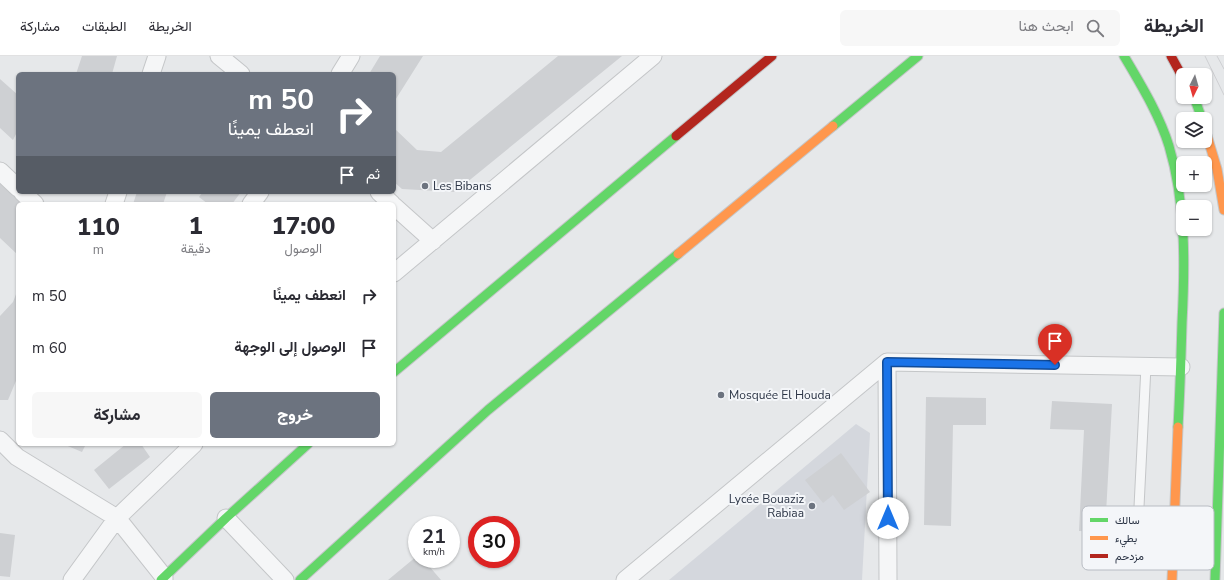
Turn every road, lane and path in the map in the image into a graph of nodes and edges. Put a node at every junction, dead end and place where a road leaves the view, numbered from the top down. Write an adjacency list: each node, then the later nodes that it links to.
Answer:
1 (156, 56): 10 (street)
2 (219, 56): 11 (street)
3 (351, 56): 12 (street)
4 (653, 56): 22 (street)
5 (772, 56): 28 (main road)
6 (918, 56): 42 (main road)
7 (1124, 56): 27 (main road)
8 (1171, 56): 9 (main road)
9 (1178, 68)
10 (152, 72)
11 (239, 72)
12 (341, 72)
13 (1212, 148): 21 (main road)
14 (0, 171): 15 (street)
15 (16, 186)
16 (24, 194): 18 (street)
17 (381, 194): 19 (street)
18 (33, 202)
19 (390, 202)
20 (396, 208): 22 (street)
21 (1224, 210)
22 (433, 241): 23 (street)
23 (396, 271)
24 (1224, 313): 46 (main road)
25 (887, 362): 26 (street); 43 (street); 44 (street)
26 (1146, 366): 27 (street); 34 (lane)
27 (1181, 367): 35 (main road)
28 (396, 370)
29 (0, 440): 32 (street)
30 (192, 446): 36 (street)
31 (306, 446): 37 (main road)
32 (20, 450): 33 (street); 36 (street)
33 (0, 453)
34 (1139, 506)
35 (1175, 506)
36 (117, 518): 39 (street); 40 (street)
37 (226, 518): 39 (main road); 41 (street)
38 (1172, 570): 45 (main road)
39 (163, 579)
40 (72, 580)
41 (285, 580)
42 (300, 580)
43 (625, 580)
44 (888, 580)
45 (1172, 580)
46 (1215, 580)

